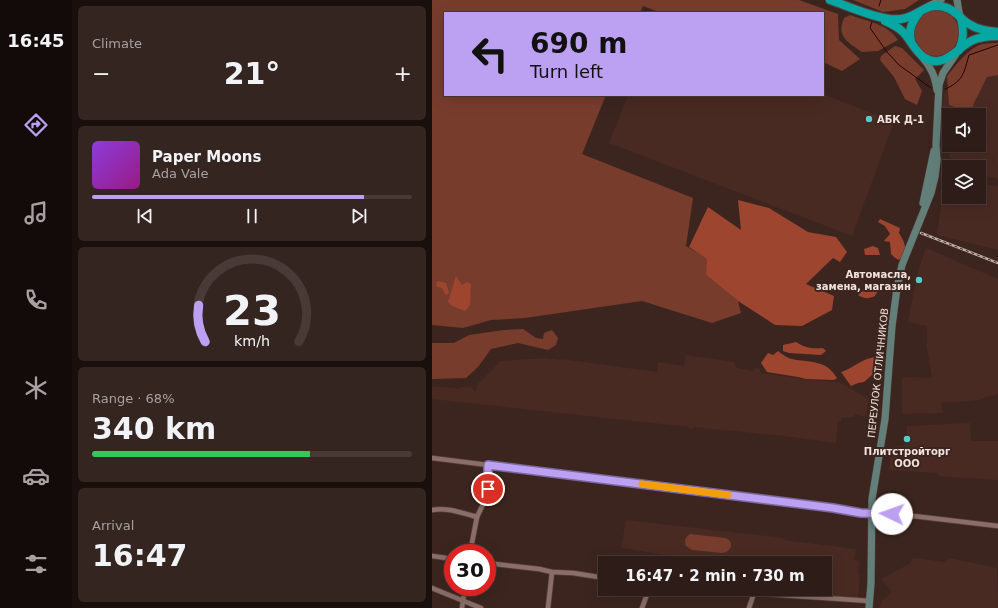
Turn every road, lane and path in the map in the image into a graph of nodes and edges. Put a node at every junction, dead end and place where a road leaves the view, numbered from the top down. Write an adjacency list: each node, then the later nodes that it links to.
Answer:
1 (830, 0): 5 (highway)
2 (941, 0): 4 (main road)
3 (957, 0): 6 (main road)
4 (925, 8): 5 (highway); 6 (highway); 9 (highway)
5 (879, 17): 9 (highway)
6 (960, 18): 7 (highway); 10 (highway)
7 (998, 32)
8 (998, 36): 10 (highway)
9 (911, 42): 11 (highway)
10 (957, 52): 11 (highway); 12 (main road)
11 (919, 53): 12 (main road)
12 (938, 98): 16 (main road, ПЕРЕУЛОК ОТЛИЧНИКОВ)
13 (432, 458): 14 (street)
14 (488, 465): 16 (street); 17 (street)
15 (432, 510): 17 (street)
16 (872, 513): 18 (street); 31 (main road, ПЕРЕУЛОК ОТЛИЧНИКОВ)
17 (477, 517): 19 (street)
18 (998, 526)
19 (472, 544)
20 (432, 556): 21 (street)
21 (444, 558)
22 (496, 564): 23 (street)
23 (552, 572): 24 (street); 34 (street)
24 (598, 577)
25 (432, 588): 30 (street)
26 (464, 596): 30 (street)
27 (647, 596): 35 (street)
28 (753, 596): 36 (street)
29 (783, 596): 31 (street)
30 (464, 601): 32 (street); 33 (street)
31 (870, 605)
32 (462, 608)
33 (481, 608)
34 (548, 608)
35 (642, 608)
36 (749, 608)

